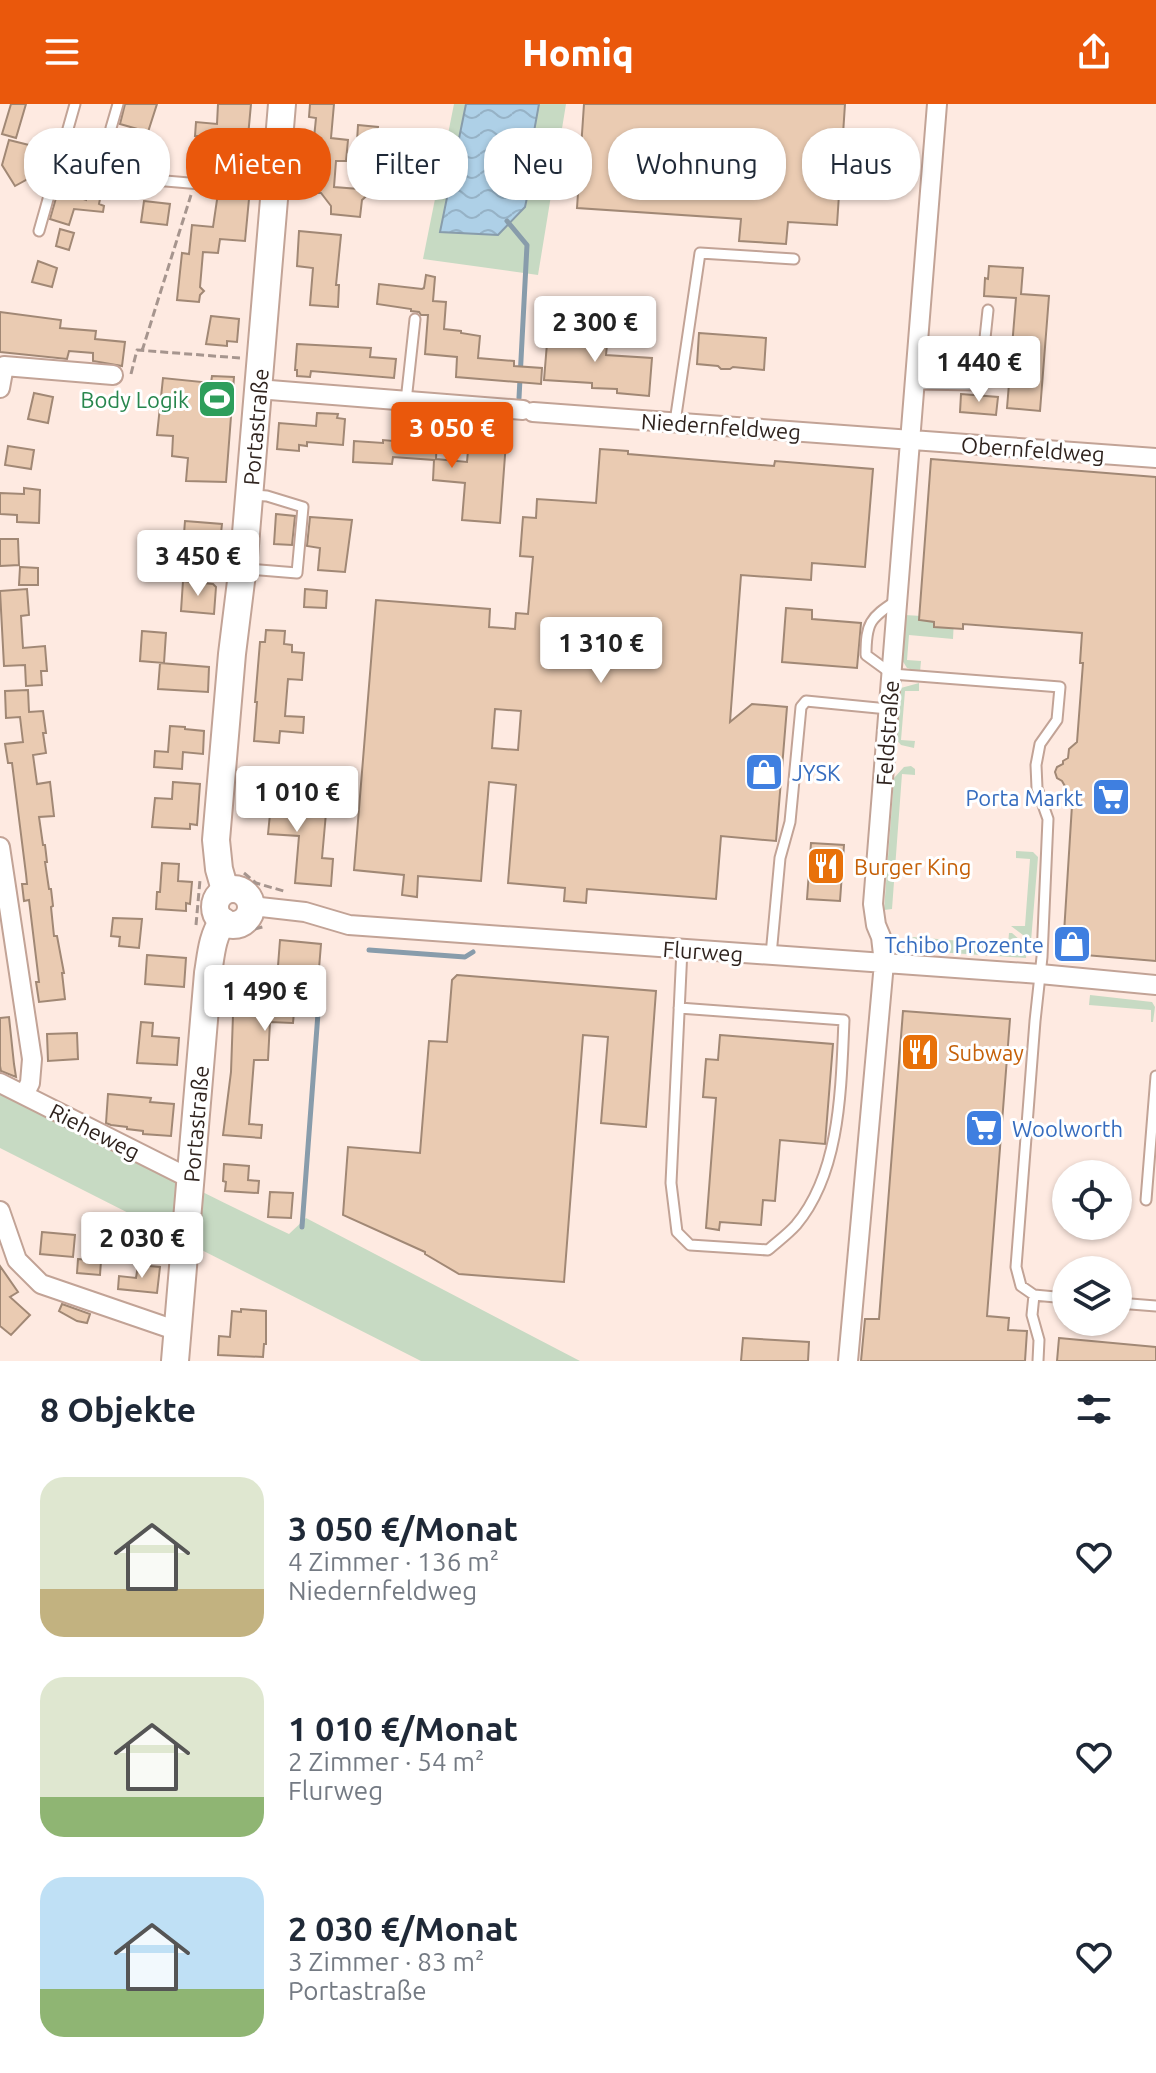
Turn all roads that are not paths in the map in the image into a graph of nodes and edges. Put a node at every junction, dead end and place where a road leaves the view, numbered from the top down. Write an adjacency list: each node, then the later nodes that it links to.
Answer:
1 (75, 104): 8 (lane)
2 (118, 104): 5 (lane)
3 (282, 104): 6 (main road, Portastraße)
4 (937, 104): 13 (street, Feldstraße)
5 (111, 128)
6 (280, 128)
7 (273, 200): 15 (main road, Portastraße)
8 (39, 231)
9 (794, 259): 17 (lane)
10 (988, 310): 13 (lane)
11 (415, 319): 16 (lane)
12 (113, 375): 14 (street)
13 (914, 384): 18 (street, Feldstraße)
14 (0, 388)
15 (257, 389): 16 (street, Niedernfeldweg); 20 (main road, Portastraße)
16 (406, 401): 17 (street, Niedernfeldweg)
17 (675, 422): 18 (street, Niedernfeldweg)
18 (910, 440): 19 (street, Obernfeldweg); 22 (street, Feldstraße)
19 (1156, 458)
20 (249, 495): 21 (main road, Portastraße); 21 (lane)
21 (242, 568): 26 (main road, Portastraße)
22 (897, 601): 23 (street, Feldstraße); 23 (lane)
23 (892, 674): 24 (street, Feldstraße); 32 (lane)
24 (888, 709): 30 (lane); 31 (street, Feldstraße)
25 (0, 847): 37 (street)
26 (231, 878): 27 (main road); 28 (main road, Portastraße)
27 (252, 906): 28 (main road); 29 (street, Flurweg)
28 (231, 928): 38 (main road, Portastraße)
29 (682, 949): 30 (street, Flurweg); 34 (lane)
30 (771, 956): 31 (street, Flurweg)
31 (884, 963): 32 (street, Flurweg); 47 (street, Feldstraße)
32 (1040, 974): 33 (street, Flurweg); 41 (lane)
33 (1156, 985)
34 (679, 1008): 34 (lane)
35 (1156, 1076): 39 (lane)
36 (0, 1083): 37 (street, Rieheweg)
37 (24, 1095): 38 (street, Rieheweg)
38 (191, 1179): 45 (main road, Portastraße)
39 (1146, 1200)
40 (0, 1211): 45 (street)
41 (1034, 1295): 42 (lane); 48 (lane)
42 (1052, 1297)
43 (1132, 1304): 44 (lane)
44 (1156, 1306)
45 (178, 1331): 46 (main road, Portastraße)
46 (175, 1361)
47 (848, 1361)
48 (1038, 1361)

